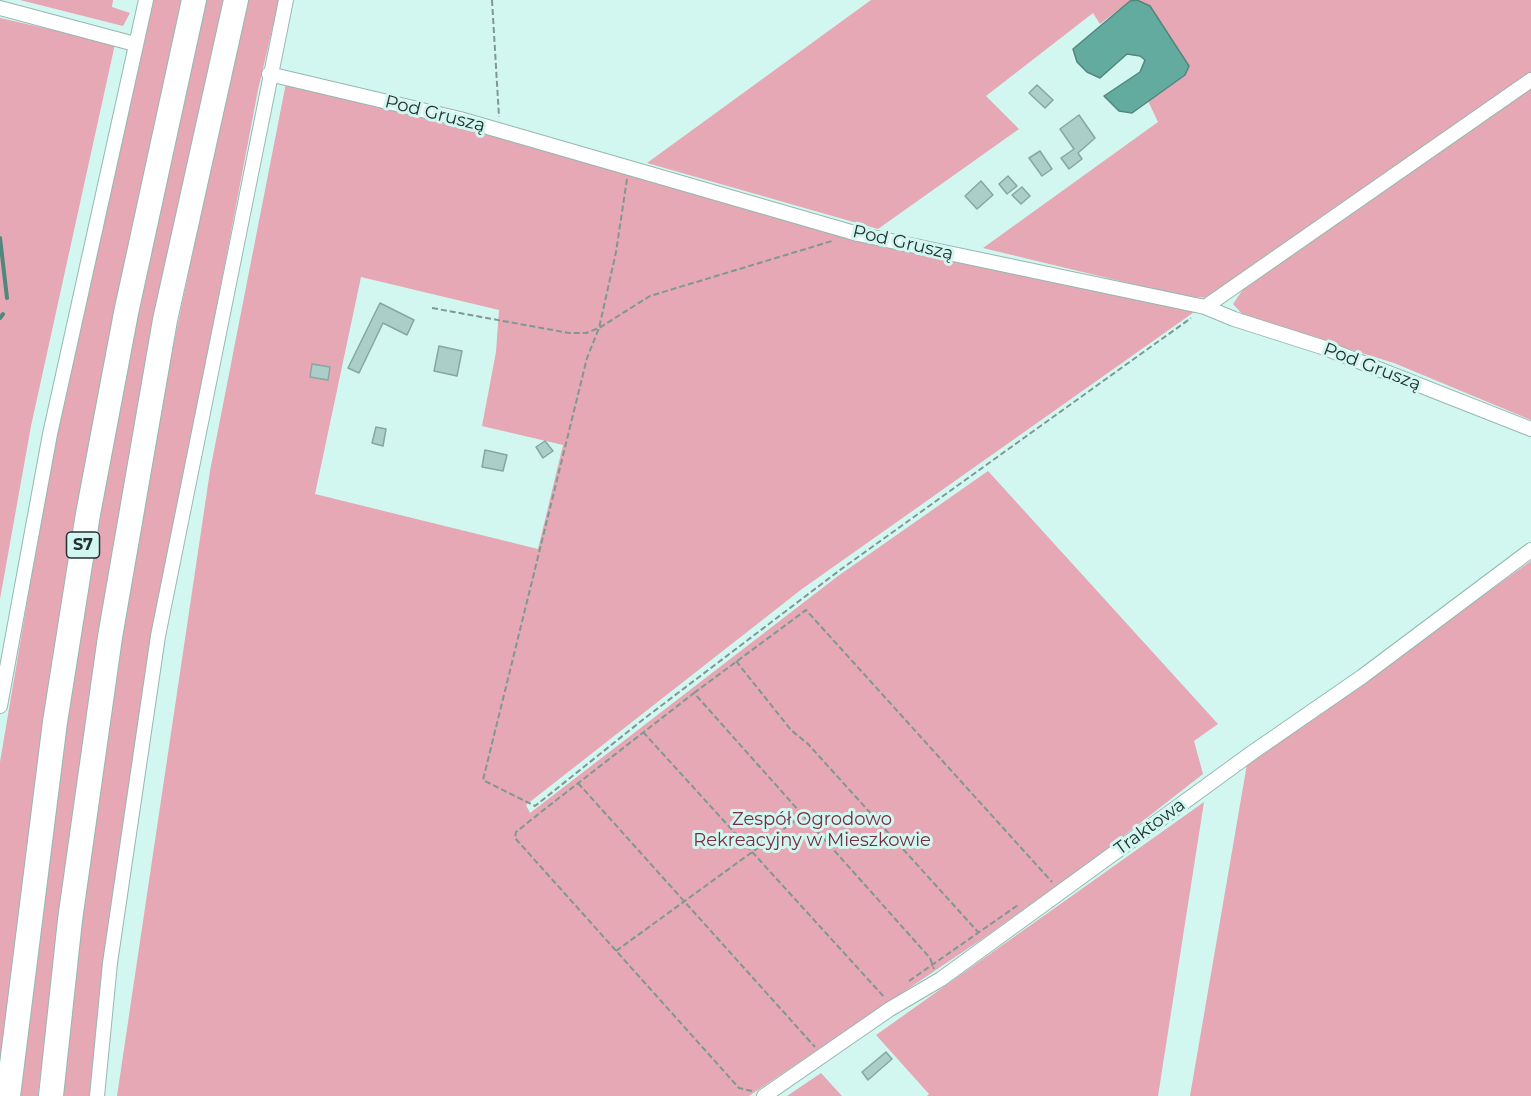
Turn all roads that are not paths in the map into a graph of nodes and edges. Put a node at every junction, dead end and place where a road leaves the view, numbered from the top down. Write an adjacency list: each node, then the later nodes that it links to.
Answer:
1 (146, 0): 6 (street)
2 (194, 0): 14 (highway, S7)
3 (236, 0): 15 (highway, S7)
4 (286, 0): 7 (street)
5 (0, 8): 6 (street)
6 (135, 44): 12 (street)
7 (269, 74): 9 (street, Pod Gruszą); 16 (street)
8 (1531, 80): 9 (street)
9 (1205, 307): 10 (street, Pod Gruszą)
10 (1531, 429)
11 (1531, 550): 13 (street, Traktowa)
12 (0, 706)
13 (762, 1091)
14 (8, 1096)
15 (51, 1096)
16 (97, 1096)

